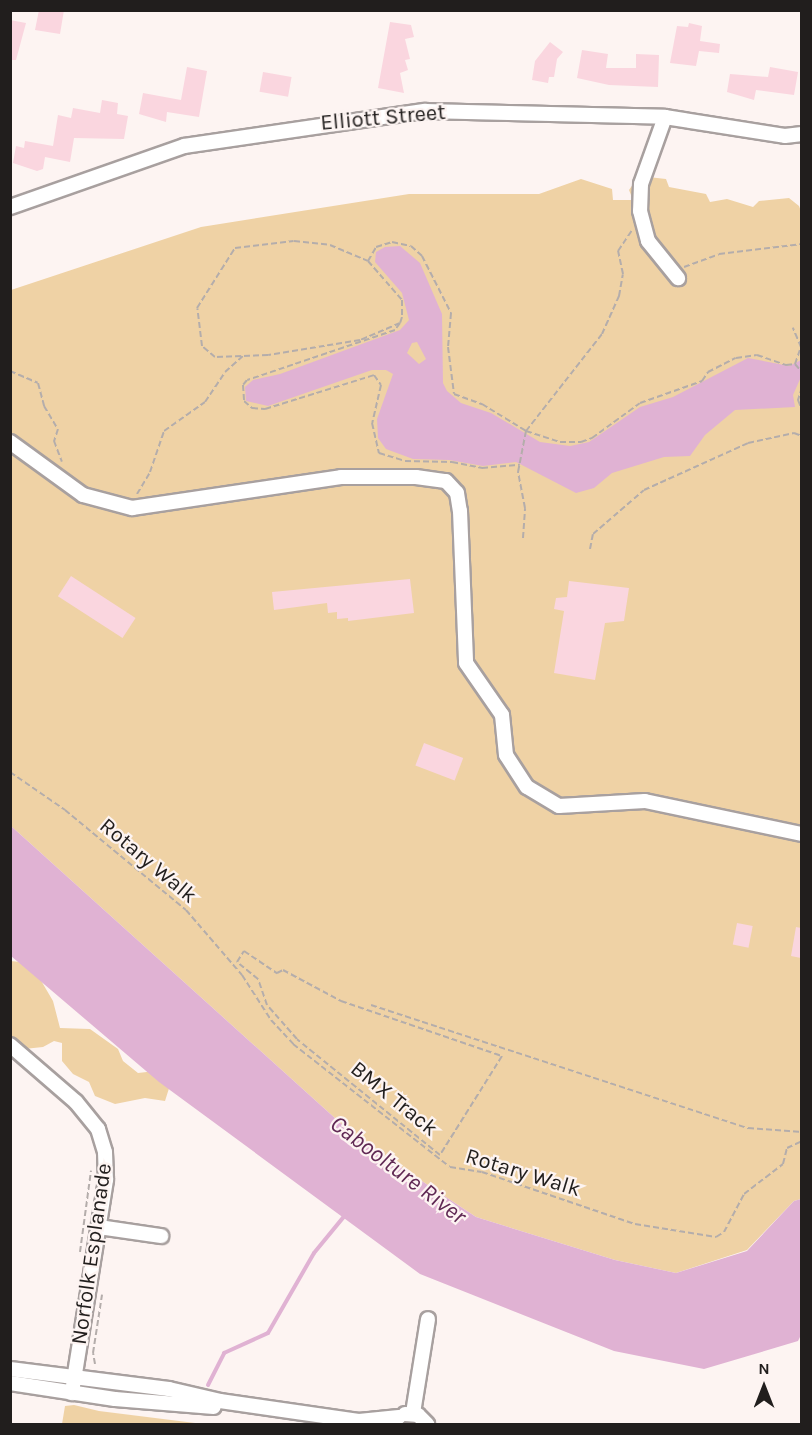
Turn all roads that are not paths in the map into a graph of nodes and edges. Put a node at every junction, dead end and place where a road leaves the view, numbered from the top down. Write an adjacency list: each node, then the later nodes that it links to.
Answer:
1 (665, 117): 2 (street, Elliott Street); 3 (street, Elliott Street); 4 (street)
2 (801, 134)
3 (10, 207)
4 (676, 275)
5 (10, 442): 6 (street)
6 (801, 834)
7 (10, 1045): 8 (street, Norfolk Esplanade)
8 (99, 1227): 9 (street); 13 (street, Norfolk Esplanade)
9 (161, 1236)
10 (428, 1319): 15 (street)
11 (10, 1369): 13 (street)
12 (10, 1383): 13 (street)
13 (73, 1386): 14 (street)
14 (168, 1396): 16 (street); 17 (street)
15 (413, 1413): 16 (street); 18 (street)
16 (395, 1421)
17 (332, 1425)
18 (427, 1425)

